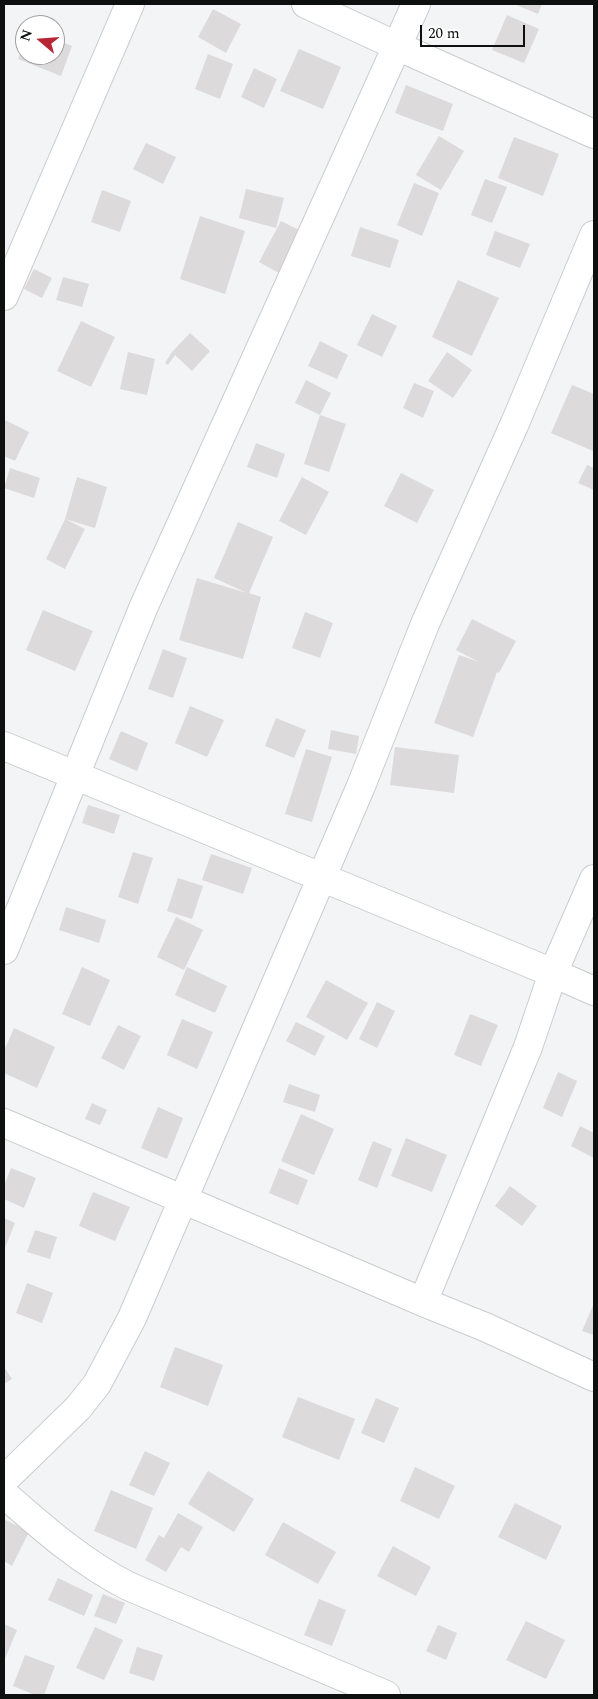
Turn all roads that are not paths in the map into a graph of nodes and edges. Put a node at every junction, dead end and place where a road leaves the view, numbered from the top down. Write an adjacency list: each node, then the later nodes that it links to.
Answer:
1 (130, 4): 7 (street)
2 (306, 4): 4 (street)
3 (416, 4): 4 (street)
4 (397, 46): 5 (street); 9 (street)
5 (594, 134)
6 (594, 235): 10 (street)
7 (4, 296)
8 (4, 746): 9 (street)
9 (75, 777): 10 (street); 12 (street)
10 (321, 879): 13 (street); 16 (street)
11 (594, 879): 13 (street)
12 (4, 950)
13 (553, 973): 14 (street); 17 (street)
14 (594, 991)
15 (4, 1124): 16 (street)
16 (182, 1200): 17 (street); 19 (street)
17 (423, 1302): 18 (street)
18 (594, 1376)
19 (4, 1480)
20 (4, 1494): 21 (street)
21 (386, 1695)

